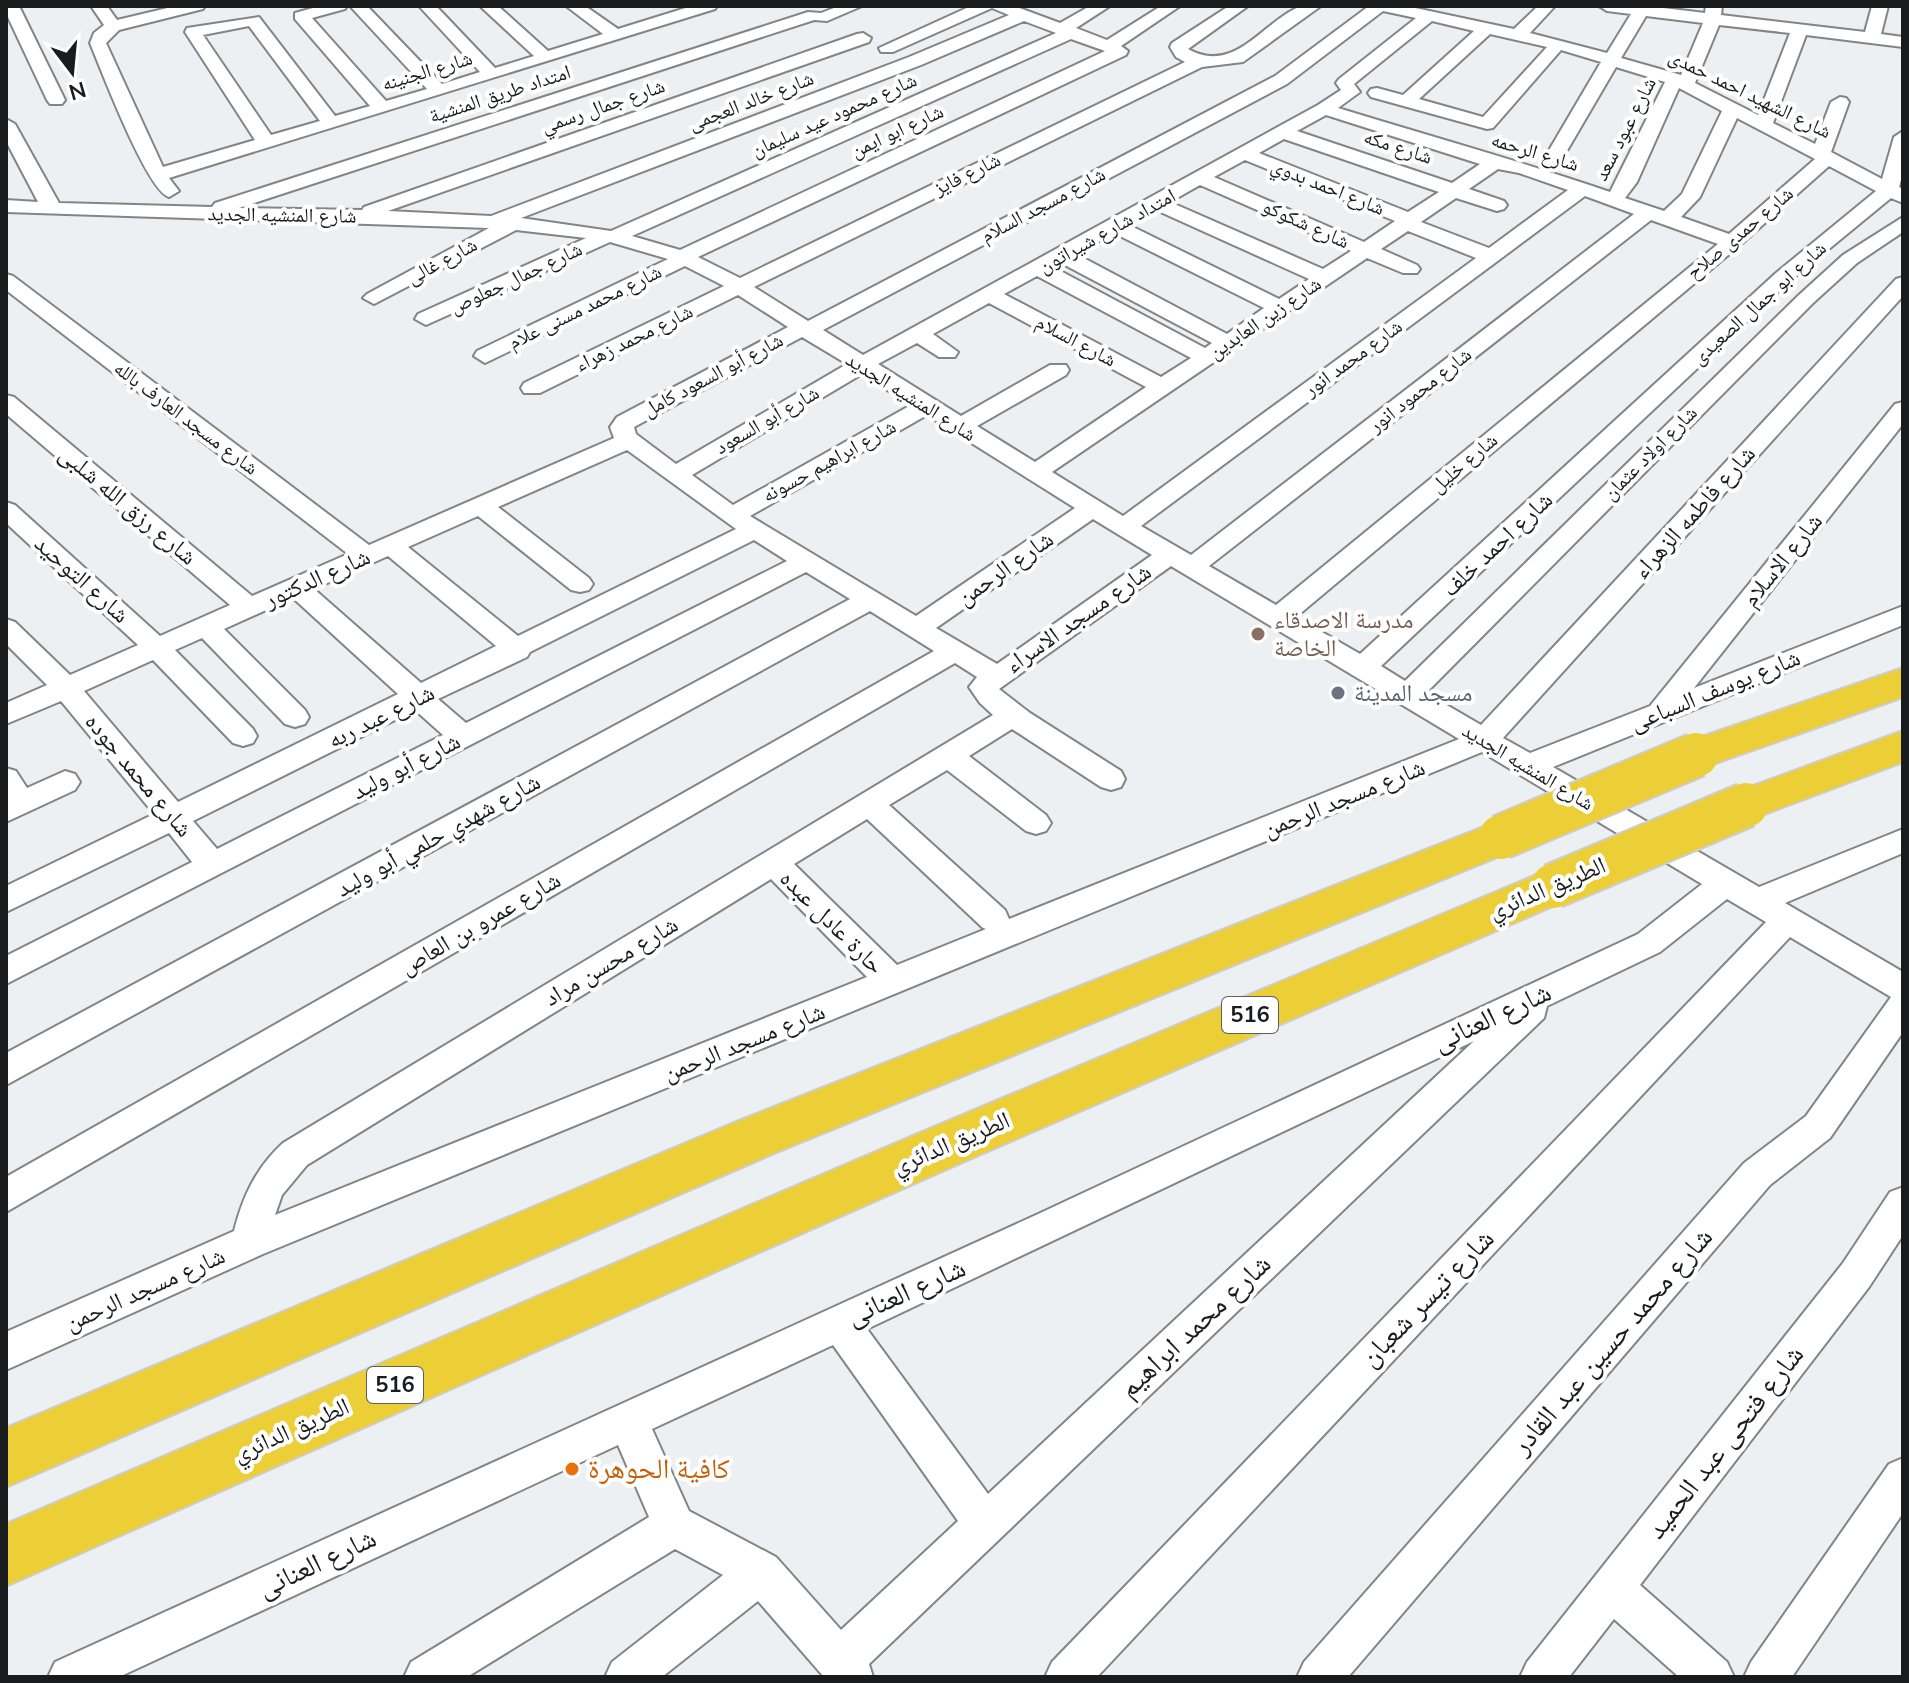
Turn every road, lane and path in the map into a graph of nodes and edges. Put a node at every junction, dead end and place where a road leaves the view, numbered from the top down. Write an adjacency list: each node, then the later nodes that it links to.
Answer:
1 (11, 6): 54 (street)
2 (99, 6): 33 (street)
3 (197, 6): 33 (street)
4 (339, 6): 58 (street)
5 (358, 6): 52 (street)
6 (427, 6): 50 (street)
7 (488, 6): 46 (street)
8 (574, 6): 38 (street)
9 (652, 6): 31 (street)
10 (709, 6): 31 (street, شارع الجنينه)
11 (794, 6): 30 (street)
12 (854, 6): 30 (street, امتداد طريق المنشية)
13 (985, 6): 45 (street)
14 (999, 6): 29 (street)
15 (1102, 6): 37 (street, شارع محمود عيد سليمان)
16 (1172, 6): 44 (street)
17 (1240, 6): 49 (street)
18 (1313, 6): 49 (street, شارع فايز)
19 (1382, 6): 27 (street, شارع الشهيد احمد حمدى); 104 (street, شارع مسجد السلام)
20 (1475, 6): 32 (street)
21 (1547, 6): 39 (street)
22 (1782, 6): 34 (street)
23 (1880, 6): 40 (street)
24 (1606, 9): 25 (street)
25 (1641, 10): 26 (street); 47 (street)
26 (1675, 10): 28 (street)
27 (1418, 11): 32 (street, شارع الشهيد احمد حمدى); 59 (street, امتداد شارع شيراتون)
28 (1712, 12): 34 (street); 51 (street, شارع عبود سعد)
29 (1024, 15): 37 (street); 48 (street, شارع خالد العجمى)
30 (817, 16): 41 (street); 80 (street, امتداد طريق المنشية)
31 (671, 17): 38 (street, شارع الجنينه)
32 (1454, 22): 35 (street, شارع الشهيد احمد حمدى)
33 (113, 26): 70 (street)
34 (1775, 26): 36 (street)
35 (1487, 28): 39 (street, شارع الشهيد احمد حمدى); 55 (street)
36 (1800, 29): 40 (street); 61 (street)
37 (1067, 31): 44 (street); 87 (street, شارع محمود عيد سليمان)
38 (615, 35): 46 (street, شارع الجنينه)
39 (1518, 35): 43 (street, شارع الشهيد احمد حمدى)
40 (1872, 37): 42 (street)
41 (863, 38): 45 (street); 81 (street, شارع جمال رسمي)
42 (1903, 42)
43 (1558, 44): 47 (street, شارع الشهيد احمد حمدى); 55 (street)
44 (1109, 46): 92 (street, شارع ابو ايمن)
45 (887, 48): 48 (street)
46 (545, 57): 50 (street, شارع الجنينه)
47 (1613, 59): 51 (street, شارع الشهيد احمد حمدى); 68 (street)
48 (915, 61): 85 (street, شارع خالد العجمى)
49 (1198, 62): 98 (street, شارع فايز)
50 (491, 74): 52 (street, شارع الجنينه)
51 (1681, 81): 57 (street, شارع الشهيد احمد حمدى); 75 (street, شارع عبود سعد)
52 (439, 91): 58 (street, شارع الجنينه)
53 (1377, 93): 55 (street)
54 (56, 100)
55 (1406, 102)
56 (1840, 102): 67 (street)
57 (1733, 107): 61 (street, شارع الشهيد احمد حمدى); 82 (street, شارع محمود انور)
58 (382, 108): 60 (street, شارع الجنينه)
59 (1324, 109): 63 (street, امتداد شارع شيراتون); 69 (street, شارع الرحمه)
60 (331, 123): 65 (street, شارع الجنينه); 65 (street)
61 (1764, 123): 67 (street, شارع الشهيد احمد حمدى)
62 (6, 124): 79 (street)
63 (1285, 133): 66 (street, امتداد شارع شيراتون); 72 (street, شارع مكه)
64 (1903, 137): 74 (street)
65 (266, 142): 70 (street, شارع الجنينه)
66 (1246, 154): 71 (street, امتداد شارع شيراتون); 83 (street, شارع احمد بدوي)
67 (1825, 155): 74 (street, شارع الشهيد احمد حمدى); 88 (street, شارع حمدى صلاح)
68 (1554, 157)
69 (1495, 163): 72 (street, شارع زين العابدين); 73 (street, شارع الرحمه)
70 (157, 175): 80 (street)
71 (1202, 179): 76 (street, امتداد شارع شيراتون); 89 (street, شارع شكوكو)
72 (1456, 189): 77 (street, شارع مكه); 83 (street, شارع زين العابدين)
73 (1582, 189): 75 (street, شارع الرحمه); 91 (street, شارع محمد انور)
74 (1896, 194): 117 (street, شارع ابو جمال الصعيدى)
75 (1614, 200): 82 (street, شارع الرحمه)
76 (1157, 203): 86 (street, امتداد شارع شيراتون); 95 (street)
77 (1497, 205)
78 (6, 206): 79 (street, شارع المنشيه الجديد)
79 (52, 209): 80 (street, شارع المنشيه الجديد)
80 (194, 214): 81 (street, شارع المنشيه الجديد)
81 (357, 216): 85 (street, شارع المنشيه الجديد)
82 (1658, 216): 88 (street, شارع الرحمه); 129 (street, شارع محمود انور)
83 (1408, 222): 89 (street, شارع زين العابدين); 91 (street, شارع احمد بدوي)
84 (1903, 223): 146 (street, شارع اولاد عثمان)
85 (500, 224): 87 (street, شارع المنشيه الجديد); 100 (street, شارع غالى)
86 (1116, 226): 90 (street, امتداد شارع شيراتون); 102 (street)
87 (610, 237): 92 (street, شارع المنشيه الجديد); 103 (street, شارع جمال جعلوص)
88 (1732, 242): 101 (street, شارع حمدى صلاح)
89 (1365, 251): 94 (street, شارع شكوكو); 95 (street, شارع زين العابدين)
90 (1062, 255): 93 (street, امتداد شارع شيراتون); 106 (street)
91 (1490, 256): 126 (street, شارع محمد انور)
92 (684, 257): 98 (street, شارع المنشيه الجديد); 108 (street, شارع محمد مسنى علام)
93 (1038, 268): 99 (street, امتداد شارع شيراتون); 109 (street)
94 (1410, 269)
95 (1325, 278): 102 (street, شارع زين العابدين)
96 (6, 280): 127 (street, شارع مسجد العارف بالله)
97 (1903, 283): 154 (street, شارع فاطمه الزهراء)
98 (736, 287): 104 (street, شارع المنشيه الجديد); 113 (street, شارع محمد زهراء)
99 (990, 295): 105 (street, امتداد شارع شيراتون); 112 (street, شارع السلام)
100 (374, 298)
101 (1651, 307): 135 (street, شارع خليل)
102 (1280, 308): 106 (street, شارع زين العابدين)
103 (426, 319)
104 (804, 329): 110 (street, شارع المنشيه الجديد); 119 (street, شارع أبو السعود كامل)
105 (917, 334): 107 (street); 110 (street, امتداد شارع شيراتون)
106 (1228, 343): 109 (street, شارع زين العابدين)
107 (947, 352)
108 (485, 356)
109 (1206, 357): 112 (street, شارع زين العابدين)
110 (861, 365): 115 (street, شارع المنشيه الجديد); 121 (street, شارع أبو السعود)
111 (1058, 370): 118 (street)
112 (1162, 387): 120 (street, شارع زين العابدين)
113 (532, 388)
114 (6, 402): 133 (street, شارع رزق الله شلبى)
115 (926, 406): 118 (street, شارع المنشيه الجديد); 125 (street, شارع ابراهيم حسونه)
116 (1903, 409): 149 (street, شارع الاسلام)
117 (1633, 420): 142 (street, شارع احمد خلف)
118 (959, 427): 120 (street, شارع المنشيه الجديد)
119 (626, 432): 121 (street); 122 (street, شارع الدكتور)
120 (1034, 473): 123 (street, شارع المنشيه الجديد)
121 (674, 475): 125 (street)
122 (480, 506): 127 (street, شارع الدكتور); 130 (street)
123 (1092, 508): 126 (street, شارع المنشيه الجديد); 138 (street, شارع الرحمن)
124 (6, 510): 139 (street, شارع التوحيد)
125 (744, 523): 128 (street); 140 (street, شارع عبد ربه)
126 (1124, 527): 129 (street, شارع المنشيه الجديد)
127 (379, 550): 131 (street, شارع الدكتور); 140 (street, شارع مسجد العارف بالله)
128 (807, 561): 132 (street); 153 (street, شارع أبو وليد)
129 (1181, 561): 135 (street, شارع المنشيه الجديد); 143 (street, شارع مسجد الاسراء)
130 (580, 584)
131 (296, 587): 133 (street, شارع الدكتور); 147 (street)
132 (870, 600): 138 (street); 176 (street, شارع شهدي حلمي أبو وليد)
133 (249, 607): 136 (street, شارع الدكتور)
134 (1899, 613): 149 (street, شارع يوسف السباعى)
135 (1277, 618): 142 (street, شارع المنشيه الجديد)
136 (206, 626): 139 (street, شارع الدكتور); 151 (street)
137 (6, 628): 145 (street, شارع محمد جوده)
138 (917, 628): 141 (street)
139 (157, 648): 145 (street, شارع الدكتور); 152 (street, شارع التوحيد)
140 (518, 650): 147 (street, شارع عبد ربه)
141 (955, 651): 143 (street); 177 (street, شارع عمرو بن العاص)
142 (1362, 668): 146 (street, شارع المنشيه الجديد)
143 (996, 676): 150 (street, شارع مسجد الاسراء)
144 (1903, 682): 183 (highway, bridge)
145 (66, 688): 148 (street, شارع الدكتور); 162 (street, شارع محمد جوده)
146 (1407, 695): 154 (street, شارع المنشيه الجديد)
147 (419, 697): 153 (street); 162 (street, شارع عبد ربه)
148 (7, 712)
149 (1660, 712): 157 (street, شارع يوسف السباعى)
150 (1014, 715): 156 (street, شارع محسن مراد); 158 (street)
151 (295, 717)
152 (243, 736)
153 (464, 738): 166 (street, شارع أبو وليد)
154 (1484, 740): 157 (street, شارع المنشيه الجديد); 172 (street, شارع مسجد الرحمن)
155 (1903, 746): 187 (highway, الطريق الدائري / 516, bridge)
156 (949, 756): 161 (street, شارع محسن مراد); 163 (street)
157 (1527, 766): 167 (street, شارع المنشيه الجديد)
158 (1111, 779)
159 (65, 782): 160 (street)
160 (11, 798)
161 (869, 804): 165 (street, شارع محسن مراد); 170 (street)
162 (175, 817): 166 (street, شارع محمد جوده); 168 (street, شارع عبد ربه)
163 (1036, 823)
164 (1903, 840): 169 (street)
165 (773, 862): 172 (street, حارة عادل عبده); 179 (street, شارع محسن مراد)
166 (212, 864): 171 (street, شارع أبو وليد)
167 (1726, 882): 169 (street, شارع المنشيه الجديد); 174 (street, شارع العنانى)
168 (6, 900)
169 (1773, 910): 173 (street, شارع المنشيه الجديد); 194 (street, شارع تيسر شعبان)
170 (994, 919)
171 (6, 971)
172 (892, 981): 179 (street, شارع مسجد الرحمن)
173 (1903, 988)
174 (1551, 990): 180 (street, شارع العنانى); 185 (street, شارع محمد ابراهيم)
175 (1903, 1006): 195 (street, شارع محمد حسين عبد القادر)
176 (6, 1070)
177 (6, 1196)
178 (1903, 1204): 189 (street, شارع فتحى عبد الحميد)
179 (250, 1242): 181 (street, شارع مسجد الرحمن)
180 (839, 1322): 182 (street, شارع العنانى); 185 (street)
181 (6, 1351)
182 (627, 1419): 186 (street); 191 (street, شارع العنانى)
183 (6, 1458)
184 (1903, 1478): 198 (street)
185 (985, 1524): 190 (street, شارع محمد ابراهيم)
186 (674, 1526): 188 (street); 192 (street)
187 (6, 1555)
188 (761, 1572): 190 (street); 193 (street)
189 (1611, 1588): 196 (street, شارع فتحى عبد الحميد); 197 (street)
190 (846, 1669)
191 (70, 1677)
192 (426, 1677)
193 (627, 1677)
194 (1067, 1677)
195 (1319, 1677)
196 (1542, 1677)
197 (1712, 1677)
198 (1766, 1677)

